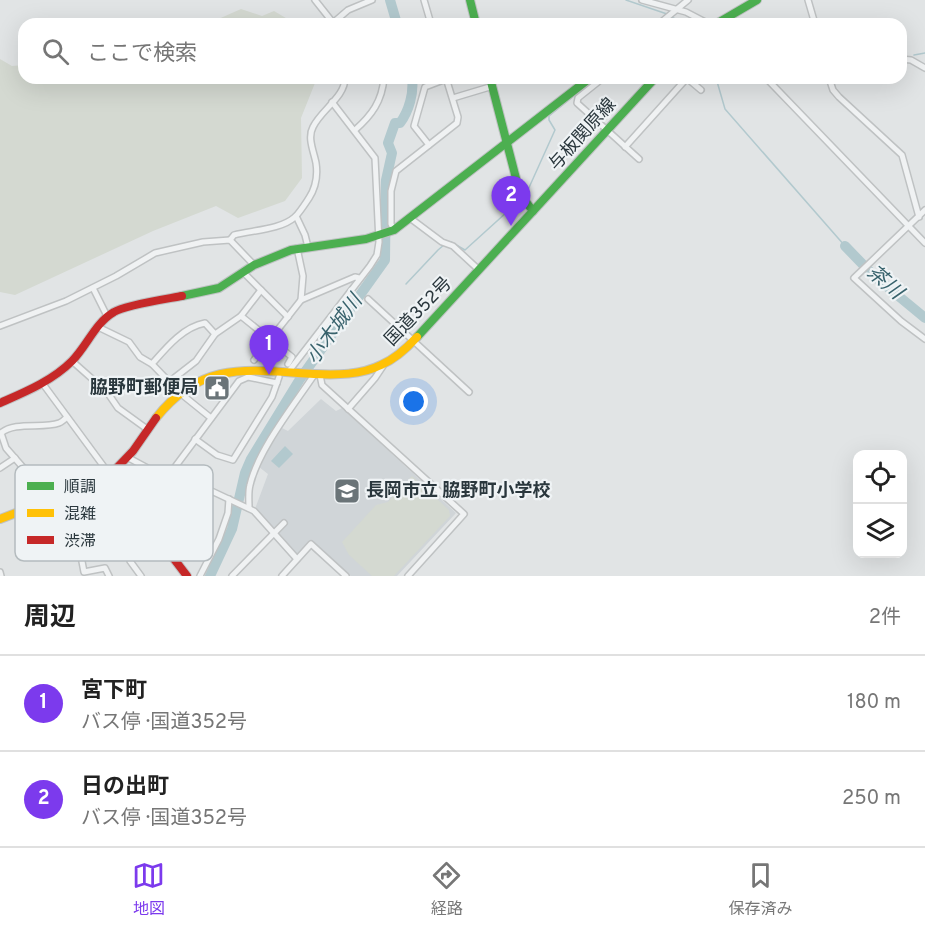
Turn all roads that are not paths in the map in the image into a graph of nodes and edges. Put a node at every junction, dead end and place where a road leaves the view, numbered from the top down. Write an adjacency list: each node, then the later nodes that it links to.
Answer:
1 (315, 0): 10 (street)
2 (372, 0): 11 (street)
3 (424, 0): 12 (street)
4 (470, 0): 13 (main road)
5 (642, 0): 9 (street)
6 (688, 0): 9 (street)
7 (757, 0): 16 (main road)
8 (808, 0): 17 (street)
9 (676, 9): 14 (street); 15 (street)
10 (330, 18)
11 (339, 18)
12 (429, 18)
13 (474, 18)
14 (666, 18)
15 (698, 18)
16 (726, 18)
17 (813, 18)
18 (907, 60): 19 (street)
19 (925, 68)
20 (344, 84): 35 (street)
21 (383, 84): 36 (street)
22 (432, 84): 39 (street)
23 (448, 84): 34 (street)
24 (486, 84): 34 (street)
25 (492, 84): 38 (main road)
26 (582, 84): 38 (main road)
27 (596, 84): 37 (street)
28 (649, 84): 37 (main road, 与板関原線)
29 (682, 84): 40 (street)
30 (694, 84): 33 (street)
31 (772, 84): 47 (street)
32 (831, 84): 45 (street)
33 (701, 90)
34 (453, 98): 39 (street)
35 (332, 102): 36 (street); 44 (street)
36 (355, 130): 49 (street)
37 (607, 130): 40 (street); 43 (main road, 与板関原線)
38 (507, 144): 43 (main road); 46 (main road)
39 (429, 145): 48 (street)
40 (625, 147): 41 (street)
41 (639, 159)
42 (925, 210): 45 (street)
43 (533, 211): 55 (main road, 国道352号)
44 (296, 216): 50 (street); 52 (street)
45 (919, 217): 47 (street)
46 (410, 218): 48 (main road); 55 (street)
47 (909, 225): 51 (street); 69 (street)
48 (392, 230): 49 (main road)
49 (379, 236): 52 (main road); 57 (street)
50 (230, 240): 54 (street); 58 (street)
51 (925, 243)
52 (308, 247): 53 (main road)
53 (297, 248): 54 (main road); 61 (street)
54 (254, 265): 56 (main road)
55 (479, 270): 70 (main road, 国道352号)
56 (243, 272): 59 (street); 62 (main road)
57 (359, 278): 61 (street); 75 (street)
58 (93, 288): 62 (street); 65 (street)
59 (261, 290): 63 (street); 64 (street)
60 (368, 299): 70 (street)
61 (301, 300): 64 (street)
62 (107, 316): 66 (main road)
63 (240, 316): 67 (street); 68 (street)
64 (288, 317): 68 (street)
65 (0, 326)
66 (98, 327): 72 (main road); 73 (street)
67 (215, 334): 73 (street); 77 (street)
68 (270, 339): 71 (street); 75 (street)
69 (925, 339)
70 (413, 341): 74 (main road, 国道352号); 79 (street)
71 (254, 360)
72 (72, 361): 78 (main road); 85 (street)
73 (152, 364): 77 (street)
74 (383, 366): 76 (main road, 国道352号); 82 (street)
75 (289, 369): 76 (main road, 国道352号); 80 (main road, 国道352号)
76 (316, 374): 82 (street); 97 (street)
77 (169, 382): 80 (street)
78 (43, 384): 81 (main road); 83 (street)
79 (469, 392)
80 (180, 393): 84 (street); 85 (main road, 国道352号)
81 (0, 403)
82 (348, 409): 115 (street)
83 (67, 417): 88 (street); 90 (street)
84 (211, 418): 86 (street); 86 (street)
85 (147, 429): 87 (main road, 国道352号)
86 (195, 439): 93 (street)
87 (127, 457): 91 (main road, 国道352号); 92 (street)
88 (15, 458): 89 (street); 94 (street)
89 (21, 465)
90 (103, 465)
91 (119, 465)
92 (142, 465)
93 (176, 465)
94 (0, 468)
95 (213, 491): 96 (street)
96 (230, 499): 97 (street); 102 (street)
97 (248, 508): 101 (street)
98 (15, 513): 99 (main road)
99 (0, 519)
100 (284, 523): 101 (street)
101 (273, 533): 103 (street); 112 (street)
102 (213, 551)
103 (297, 559): 113 (street); 114 (street)
104 (82, 561): 108 (street)
105 (130, 561): 109 (street)
106 (175, 561): 110 (main road)
107 (208, 561): 111 (street)
108 (109, 576)
109 (141, 576)
110 (187, 576)
111 (200, 576)
112 (232, 576)
113 (282, 576)
114 (345, 576)
115 (408, 576)

